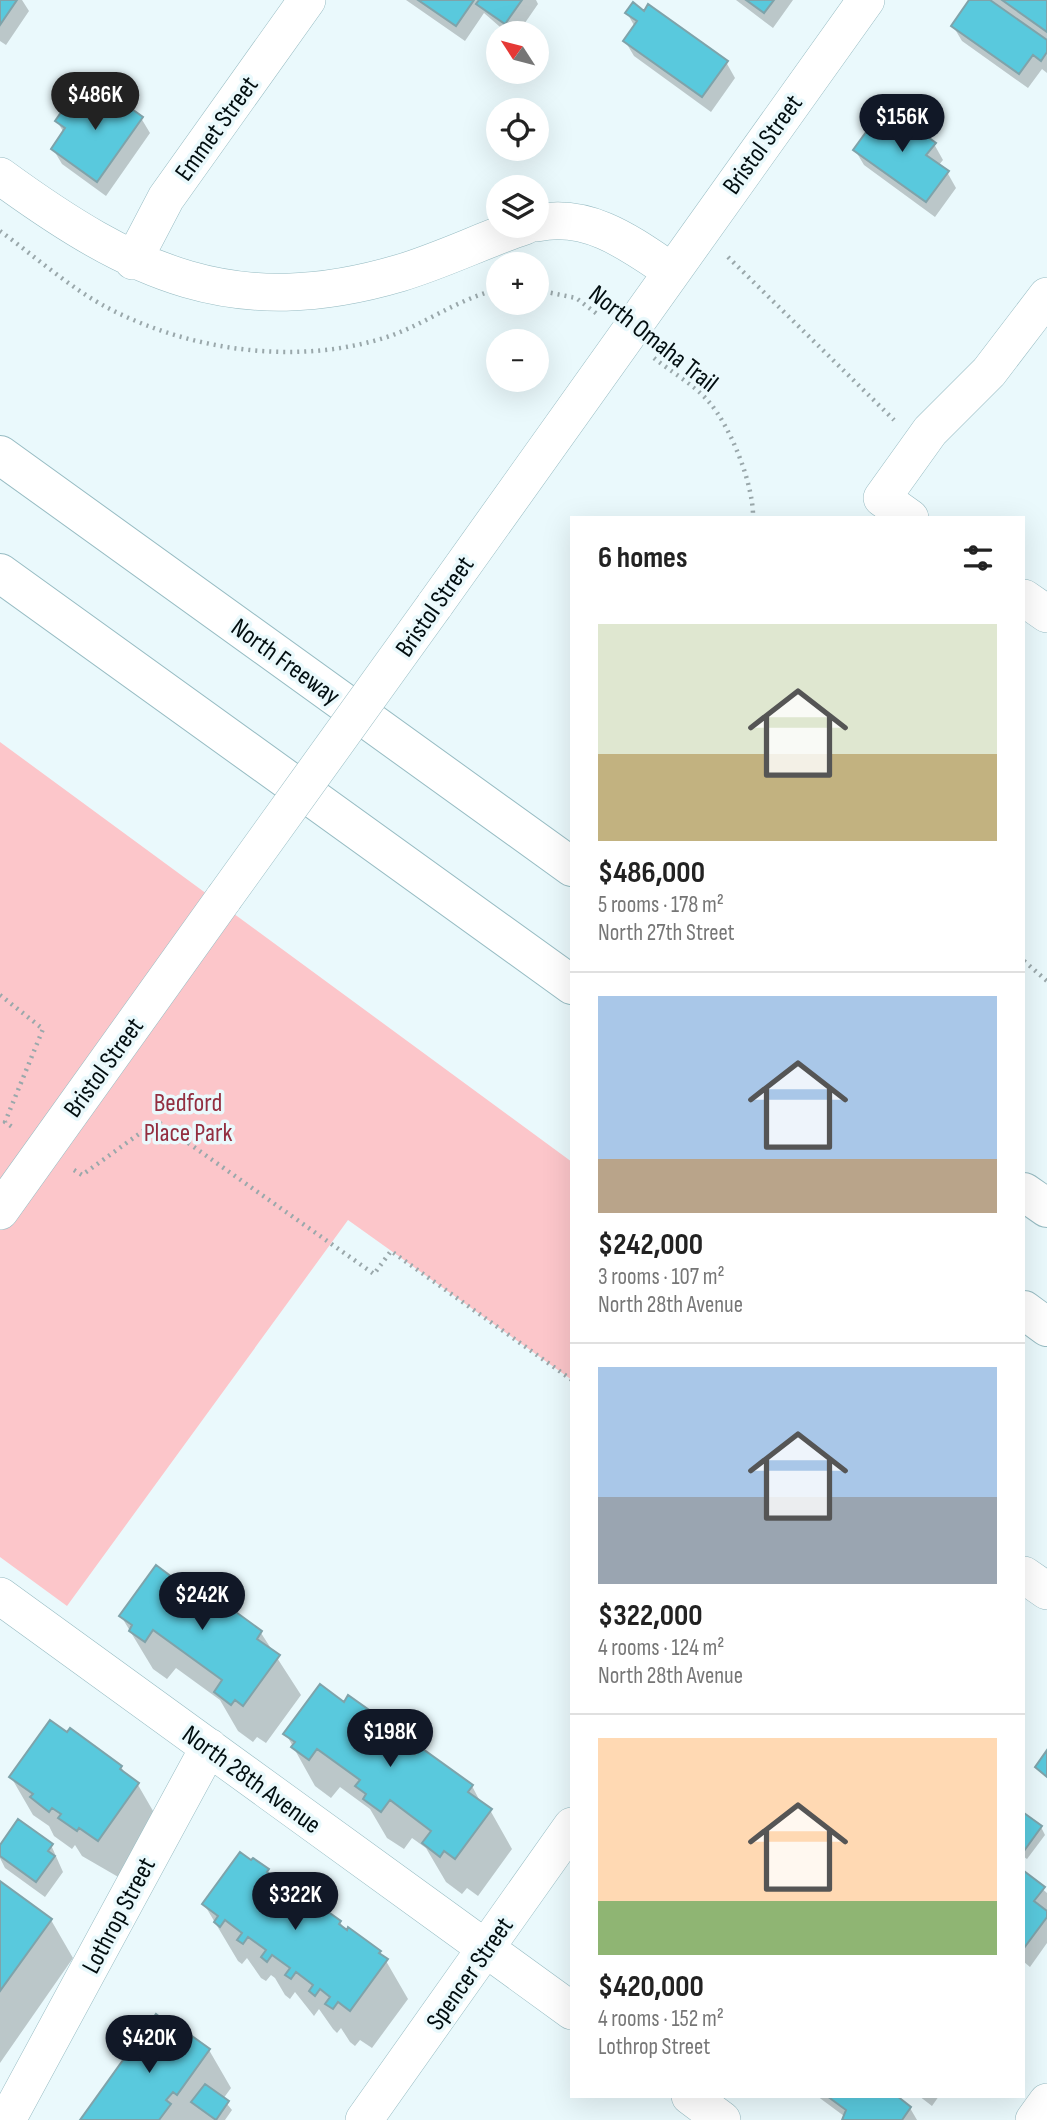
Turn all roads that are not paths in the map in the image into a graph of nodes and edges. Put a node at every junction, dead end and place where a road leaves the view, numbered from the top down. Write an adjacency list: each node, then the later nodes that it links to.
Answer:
1 (307, 0): 6 (street, Emmet Street)
2 (866, 0): 7 (street, Bristol Street)
3 (0, 176): 6 (street)
4 (549, 222): 7 (street)
5 (496, 238): 6 (street)
6 (133, 261)
7 (671, 271): 18 (street, Bristol Street, bridge)
8 (1047, 296): 10 (street)
9 (0, 455): 14 (highway, North Freeway)
10 (896, 508)
11 (0, 573): 15 (highway)
12 (1025, 599): 13 (street)
13 (1047, 614)
14 (570, 866)
15 (570, 984)
16 (1025, 1193): 17 (highway)
17 (1047, 1208)
18 (0, 1211)
19 (1025, 1311): 20 (highway)
20 (1047, 1327)
21 (1025, 1575): 22 (street)
22 (1047, 1591)
23 (0, 1596): 24 (street, North 28th Avenue)
24 (209, 1747): 26 (street, North 28th Avenue); 30 (street, Lothrop Street)
25 (570, 1829): 26 (street, Spencer Street)
26 (486, 1949): 27 (street, North 28th Avenue); 31 (street, Spencer Street)
27 (570, 2010)
28 (693, 2098): 32 (street)
29 (1047, 2102): 33 (street)
30 (7, 2120)
31 (364, 2120)
32 (722, 2120)
33 (1034, 2120)

